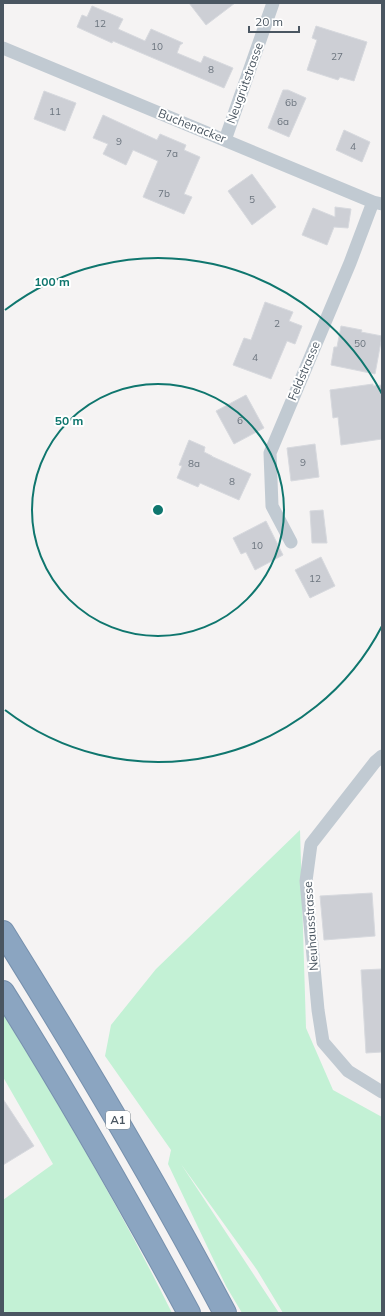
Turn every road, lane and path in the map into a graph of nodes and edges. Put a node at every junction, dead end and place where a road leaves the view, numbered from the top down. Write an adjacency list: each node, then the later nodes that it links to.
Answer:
1 (273, 3): 3 (street, Neugrütstrasse)
2 (3, 48): 3 (street, Buchenacker)
3 (225, 140): 4 (street, Buchenacker)
4 (377, 203): 5 (street, Feldstrasse)
5 (291, 542)
6 (382, 756): 9 (street, Neuhausstrasse)
7 (3, 932): 11 (highway, A1)
8 (3, 992): 10 (highway, A1)
9 (382, 1092)
10 (189, 1313)
11 (225, 1313)

